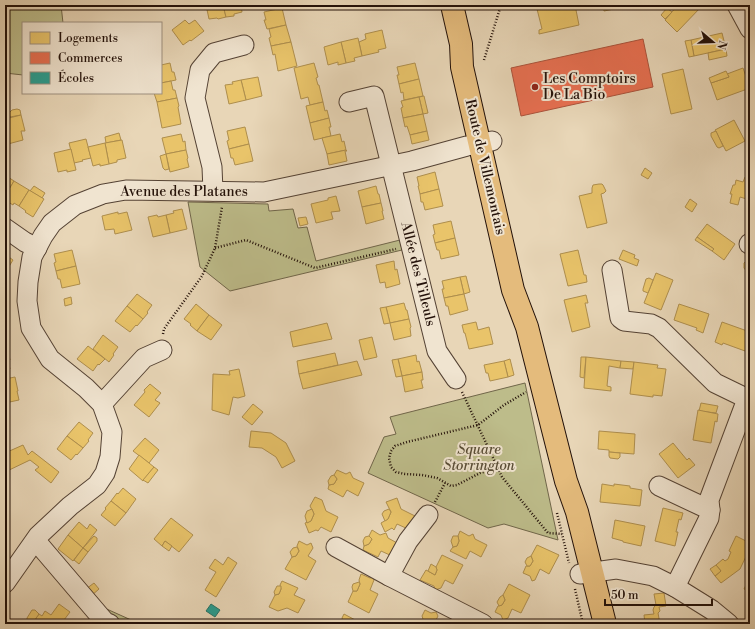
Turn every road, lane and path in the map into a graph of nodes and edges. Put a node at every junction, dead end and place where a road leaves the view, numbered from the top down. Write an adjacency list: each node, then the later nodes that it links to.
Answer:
1 (452, 5): 9 (main road, Route de Villemontais)
2 (463, 5): 9 (main road, Route de Villemontais)
3 (501, 5): 7 (path)
4 (737, 5): 5 (street)
5 (750, 29)
6 (244, 45): 11 (street)
7 (484, 60)
8 (348, 102): 10 (street, Allée des Tilleuls)
9 (485, 142): 10 (street, Avenue des Platanes); 31 (main road, Route de Villemontais)
10 (392, 165): 11 (street, Avenue des Platanes); 13 (street, Allée des Tilleuls)
11 (219, 191): 14 (street, Avenue des Platanes); 15 (path)
12 (5, 228): 14 (street)
13 (411, 245): 15 (path); 18 (street, Allée des Tilleuls)
14 (37, 248): 21 (street, Avenue des Platanes)
15 (215, 248): 17 (path)
16 (612, 270): 20 (street)
17 (162, 350): 21 (street)
18 (456, 379): 22 (path)
19 (530, 390): 22 (path)
20 (748, 399): 26 (street)
21 (102, 404): 29 (street, Avenue des Platanes)
22 (478, 425): 23 (path); 24 (path)
23 (498, 468): 24 (path); 28 (path)
24 (445, 482): 27 (path)
25 (659, 486): 26 (street)
26 (710, 510): 34 (street)
27 (428, 515): 32 (street)
28 (562, 534)
29 (36, 540): 33 (street, Avenue des Platanes); 35 (street)
30 (336, 547): 32 (street)
31 (586, 573): 34 (street); 37 (main road, Route de Villemontais); 38 (main road, Route de Villemontais)
32 (389, 576): 36 (street)
33 (5, 583)
34 (675, 587): 39 (street)
35 (110, 624)
36 (483, 624)
37 (592, 624)
38 (605, 624)
39 (729, 624)

